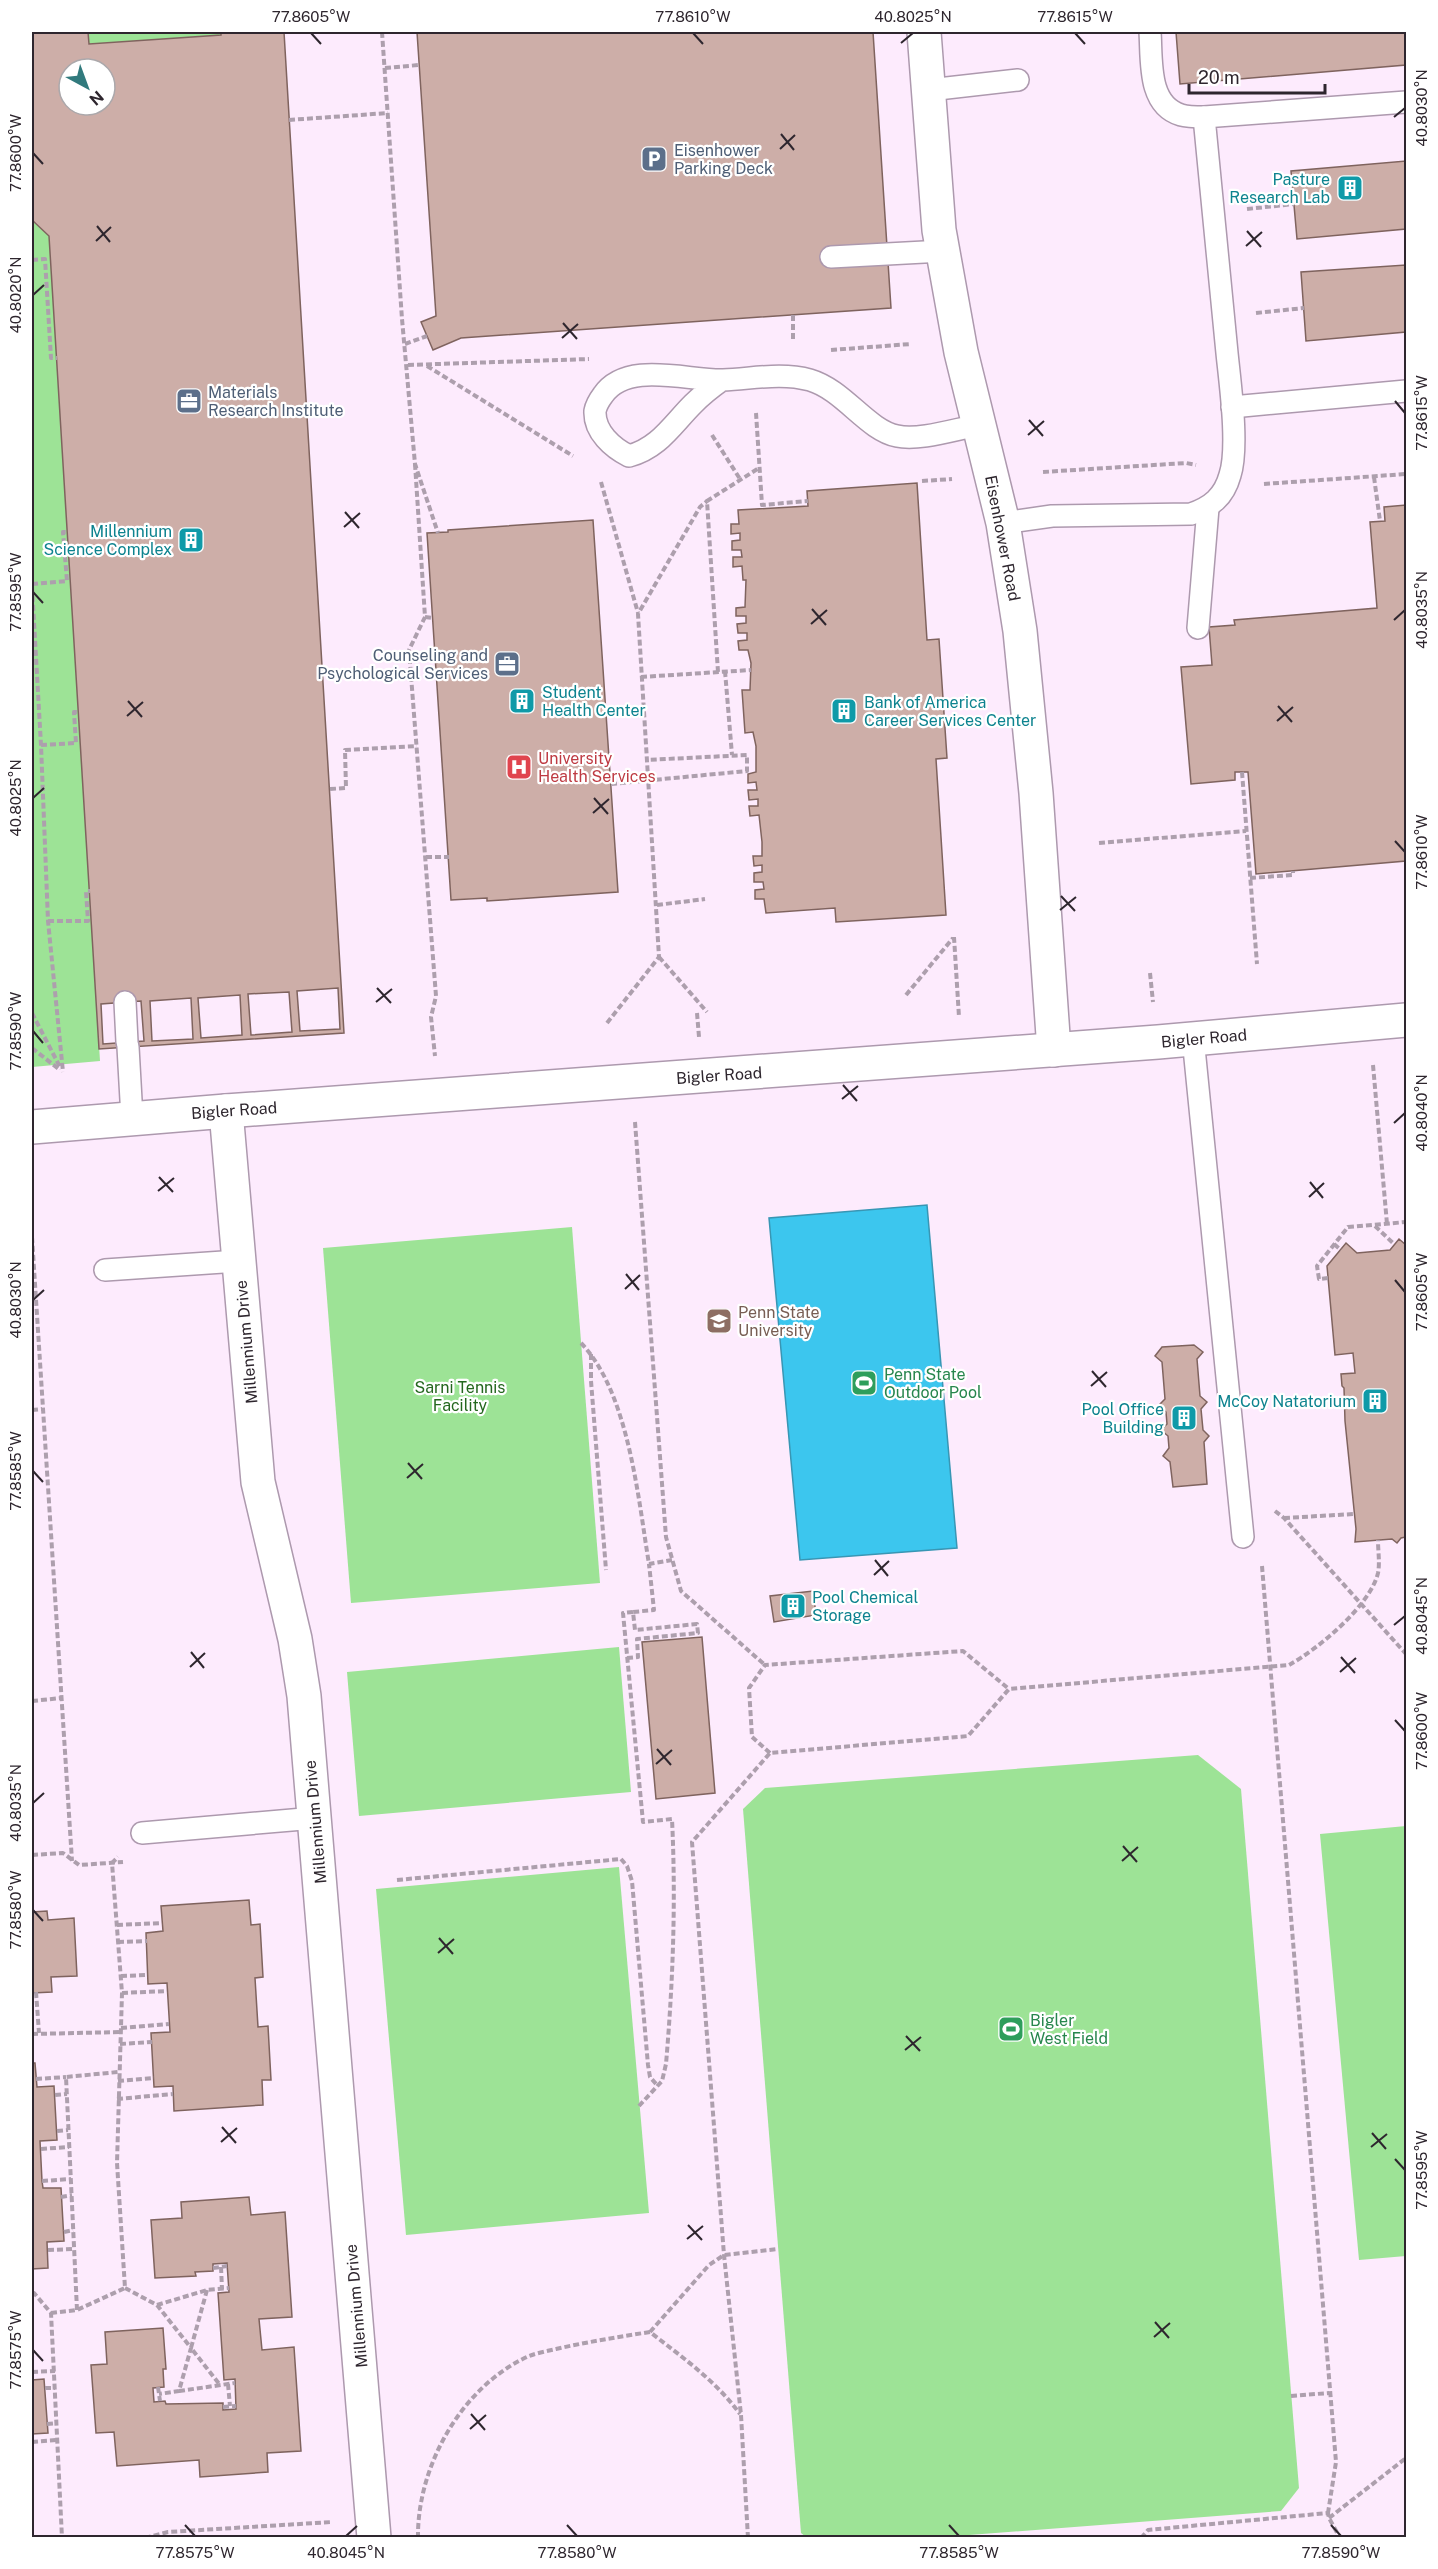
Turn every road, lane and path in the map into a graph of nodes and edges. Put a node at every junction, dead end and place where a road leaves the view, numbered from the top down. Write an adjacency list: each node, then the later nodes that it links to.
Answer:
1 (382, 32): 5 (path)
2 (924, 32): 7 (street, Eisenhower Road)
3 (1150, 32): 10 (lane)
4 (419, 65): 5 (path)
5 (385, 68): 9 (path)
6 (1017, 80): 7 (lane)
7 (929, 90): 14 (street, Eisenhower Road)
8 (1407, 102): 10 (lane)
9 (388, 113): 11 (path); 21 (path)
10 (1204, 117): 32 (lane)
11 (289, 120)
12 (1294, 204): 13 (path)
13 (1281, 205)
14 (943, 251): 15 (lane); 33 (street, Eisenhower Road)
15 (831, 257)
16 (32, 260): 25 (path)
17 (1304, 308): 18 (path)
18 (1290, 309)
19 (793, 315): 23 (path)
20 (427, 336): 21 (path)
21 (405, 344): 27 (path)
22 (911, 344): 24 (path)
23 (793, 348)
24 (827, 350)
25 (57, 358)
26 (593, 358): 28 (path)
27 (407, 364): 28 (path); 36 (path)
28 (425, 364): 35 (path)
29 (722, 380): 29 (lane); 33 (lane)
30 (1407, 391): 32 (lane)
31 (756, 406): 38 (path)
32 (1232, 407): 49 (lane)
33 (979, 425): 51 (street, Eisenhower Road)
34 (728, 460): 44 (path)
35 (582, 461)
36 (415, 464): 53 (path); 56 (path)
37 (1197, 465): 39 (path)
38 (759, 468): 44 (path); 48 (path)
39 (1043, 472)
40 (1407, 474): 42 (path)
41 (599, 476): 55 (path)
42 (1374, 477): 46 (path); 50 (path)
43 (961, 478): 45 (path)
44 (740, 479): 47 (path)
45 (922, 481)
46 (1257, 482)
47 (707, 501): 55 (path); 61 (path)
48 (808, 501)
49 (1208, 508): 51 (lane); 58 (lane)
50 (1380, 521)
51 (1003, 523): 97 (street, Eisenhower Road)
52 (68, 532): 54 (path)
53 (438, 533)
54 (32, 585): 64 (path)
55 (638, 614): 62 (path)
56 (424, 617): 57 (path); 65 (path)
57 (433, 618)
58 (1198, 628)
59 (751, 670): 60 (path)
60 (725, 671): 61 (path); 66 (path)
61 (718, 672): 62 (path)
62 (641, 677): 67 (path)
63 (78, 712): 64 (path)
64 (42, 745): 83 (path)
65 (417, 746): 73 (path); 77 (path)
66 (732, 755): 67 (path); 68 (path)
67 (646, 760): 71 (path)
68 (748, 765): 69 (path); 71 (path)
69 (755, 765)
70 (1242, 772): 74 (path)
71 (647, 781): 72 (path); 82 (path)
72 (611, 784)
73 (330, 789)
74 (1246, 831): 75 (path); 79 (path)
75 (1099, 843)
76 (449, 856): 77 (path)
77 (426, 857): 99 (path)
78 (1293, 871): 79 (path)
79 (1250, 878): 85 (path)
80 (90, 891): 83 (path)
81 (705, 899): 82 (path)
82 (657, 905): 84 (path)
83 (48, 921): 100 (path)
84 (659, 957): 91 (path); 94 (path)
85 (1257, 964)
86 (1149, 973): 90 (path)
87 (957, 990): 88 (path)
88 (906, 995)
89 (125, 1002): 102 (lane)
90 (1154, 1011)
91 (707, 1012)
92 (32, 1013): 100 (path)
93 (1407, 1020): 95 (street, Bigler Road)
94 (607, 1023)
95 (1193, 1038): 97 (street, Bigler Road); 119 (lane)
96 (32, 1048): 100 (path)
97 (1054, 1050): 101 (street, Bigler Road)
98 (1372, 1061): 106 (path)
99 (436, 1065)
100 (63, 1072)
101 (226, 1111): 102 (street, Bigler Road); 112 (street, Millennium Drive)
102 (132, 1118): 104 (street, Bigler Road)
103 (635, 1118): 124 (path)
104 (32, 1127)
105 (1407, 1222): 106 (path)
106 (1387, 1224): 107 (path)
107 (1374, 1225): 109 (path); 110 (path)
108 (32, 1237): 117 (path)
109 (1334, 1244): 111 (path); 114 (path)
110 (1394, 1244)
111 (1341, 1250)
112 (238, 1260): 113 (lane); 138 (street, Millennium Drive)
113 (105, 1270)
114 (1328, 1278)
115 (581, 1343): 116 (path)
116 (591, 1353): 126 (path); 127 (path)
117 (42, 1409): 118 (path); 135 (path)
118 (32, 1410)
119 (1236, 1483): 121 (path); 122 (lane)
120 (1354, 1514): 121 (path)
121 (1284, 1518): 128 (path)
122 (1243, 1537)
123 (1378, 1540): 128 (path)
124 (672, 1560): 126 (path); 132 (path)
125 (1262, 1562): 133 (path)
126 (649, 1564): 129 (path)
127 (606, 1570)
128 (1362, 1605): 130 (path); 133 (path)
129 (633, 1612): 131 (path); 131 (path)
130 (1407, 1654)
131 (627, 1659): 164 (path)
132 (765, 1665): 134 (path); 137 (path)
133 (1271, 1668): 134 (path); 206 (path)
134 (1010, 1689): 137 (path)
135 (62, 1698): 136 (path); 141 (path)
136 (32, 1701)
137 (770, 1753): 183 (path)
138 (315, 1818): 139 (lane); 222 (street, Millennium Drive)
139 (142, 1833): 145 (path)
140 (32, 1855): 141 (path)
141 (72, 1861): 142 (path)
142 (79, 1864)
143 (397, 1880): 164 (path)
144 (162, 1923): 145 (path)
145 (117, 1925): 147 (path)
146 (147, 1941): 147 (path)
147 (118, 1942): 149 (path)
148 (148, 1976): 149 (path)
149 (121, 1977): 152 (path)
150 (167, 1991): 152 (path)
151 (36, 1992): 155 (path)
152 (122, 1993): 154 (path)
153 (169, 2024): 154 (path)
154 (121, 2030): 155 (path); 158 (path)
155 (39, 2033): 156 (path)
156 (32, 2034)
157 (152, 2042): 158 (path)
158 (120, 2044): 159 (path)
159 (118, 2073): 160 (path); 163 (path)
160 (66, 2077): 162 (path); 165 (path)
161 (154, 2078): 163 (path)
162 (36, 2079)
163 (118, 2081): 168 (path)
164 (657, 2085): 169 (path)
165 (67, 2094): 167 (path); 170 (path)
166 (173, 2094): 168 (path)
167 (55, 2095)
168 (117, 2098): 187 (path)
169 (639, 2106)
170 (68, 2130): 171 (path); 172 (path)
171 (57, 2131)
172 (69, 2147): 173 (path); 174 (path)
173 (41, 2149)
174 (71, 2179): 175 (path); 176 (path)
175 (42, 2181)
176 (72, 2195): 177 (path); 178 (path)
177 (61, 2197)
178 (73, 2230): 179 (path); 180 (path)
179 (64, 2232)
180 (74, 2249): 182 (path); 193 (path)
181 (778, 2249): 183 (path)
182 (48, 2250)
183 (724, 2254): 195 (path); 213 (path)
184 (227, 2266): 185 (path)
185 (221, 2267): 186 (path); 189 (path)
186 (213, 2268)
187 (125, 2288): 192 (path); 193 (path)
188 (229, 2288): 189 (path)
189 (222, 2289): 190 (path)
190 (207, 2290): 192 (path); 196 (path)
191 (32, 2293): 194 (path)
192 (157, 2305): 196 (path)
193 (77, 2310): 194 (path)
194 (51, 2313): 197 (path)
195 (650, 2332): 213 (path); 220 (path)
196 (191, 2348): 201 (path); 205 (path)
197 (55, 2371): 198 (path); 203 (path)
198 (32, 2372)
199 (235, 2383): 200 (path)
200 (228, 2384): 201 (path); 210 (path)
201 (220, 2385): 205 (path)
202 (45, 2388): 203 (path)
203 (55, 2388): 214 (path)
204 (158, 2388): 207 (path)
205 (179, 2391): 207 (path)
206 (1329, 2393): 208 (path); 219 (path)
207 (159, 2394): 209 (path)
208 (1291, 2396)
209 (160, 2401)
210 (230, 2406): 211 (path); 212 (path)
211 (236, 2406)
212 (223, 2407)
213 (741, 2415): 226 (path)
214 (57, 2422): 215 (path); 216 (path)
215 (47, 2424)
216 (57, 2440): 217 (path); 223 (path)
217 (32, 2442)
218 (1407, 2458): 221 (path)
219 (1328, 2513): 221 (path); 227 (path)
220 (419, 2516): 222 (path); 225 (path)
221 (1329, 2518): 228 (path)
222 (374, 2528): 224 (path)
223 (62, 2538)
224 (145, 2538)
225 (418, 2538)
226 (747, 2538)
227 (1142, 2538)
228 (1340, 2538)

